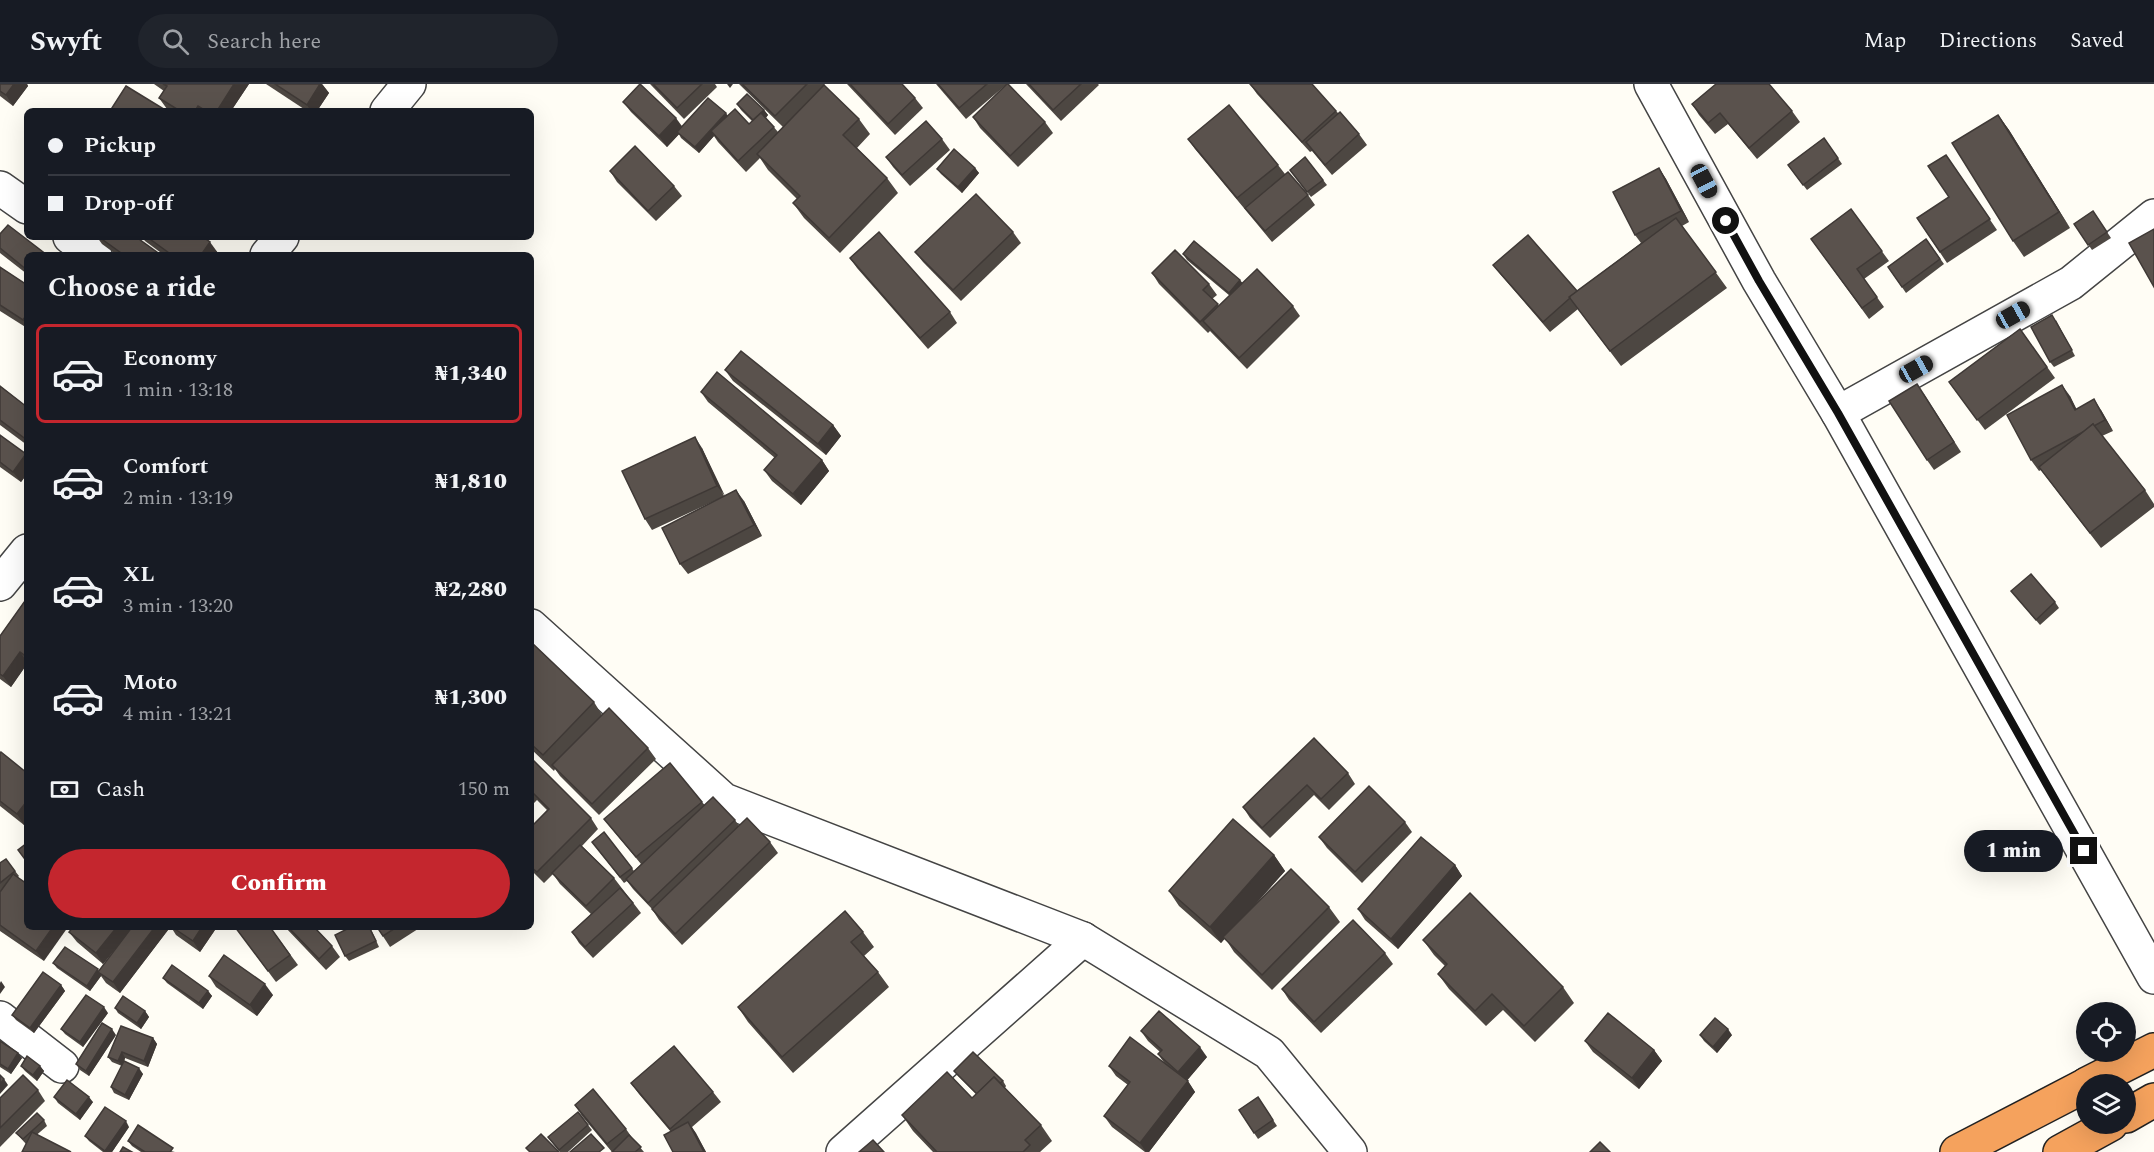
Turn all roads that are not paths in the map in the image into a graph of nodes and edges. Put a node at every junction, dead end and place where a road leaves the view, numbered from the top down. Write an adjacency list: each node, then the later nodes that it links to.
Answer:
1 (410, 84): 3 (street)
2 (1651, 84): 11 (street)
3 (390, 108)
4 (0, 188): 5 (street)
5 (24, 205)
6 (2154, 216): 11 (street)
7 (74, 240): 9 (street)
8 (280, 240): 10 (street)
9 (91, 252)
10 (270, 252)
11 (1838, 413): 16 (street)
12 (24, 554): 13 (street)
13 (0, 584)
14 (534, 629): 15 (street)
15 (1083, 939): 25 (street); 26 (street)
16 (2154, 976)
17 (0, 1018): 19 (street)
18 (2154, 1050): 20 (highway)
19 (62, 1066)
20 (2108, 1074)
21 (2076, 1091): 27 (highway)
22 (2154, 1100): 23 (highway)
23 (2136, 1110)
24 (2093, 1134): 28 (highway)
25 (843, 1152)
26 (1350, 1152)
27 (1957, 1152)
28 (2060, 1152)

